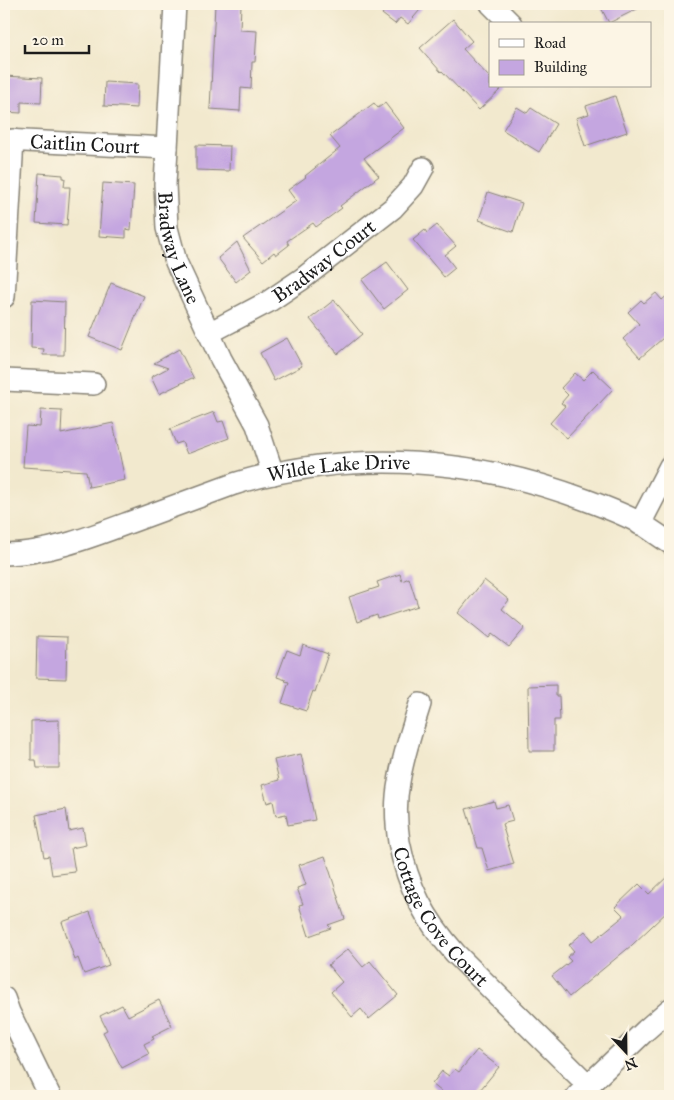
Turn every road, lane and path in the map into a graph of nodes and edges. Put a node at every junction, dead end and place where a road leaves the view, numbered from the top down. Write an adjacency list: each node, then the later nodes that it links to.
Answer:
1 (176, 4): 5 (street, Bradway Lane)
2 (491, 4): 3 (street)
3 (509, 22)
4 (8, 140): 5 (street, Caitlin Court); 7 (street)
5 (167, 148): 8 (street, Bradway Lane)
6 (423, 168): 8 (street, Bradway Court)
7 (4, 297)
8 (209, 333): 12 (street, Bradway Lane)
9 (4, 380): 10 (street)
10 (94, 384)
11 (670, 466): 13 (street)
12 (273, 474): 13 (street, Wilde Lake Drive); 15 (street, Wilde Lake Drive)
13 (640, 524): 14 (street, Wilde Lake Drive)
14 (670, 543)
15 (4, 554)
16 (420, 704): 19 (street, Cottage Cove Court)
17 (4, 998): 20 (street)
18 (670, 1010): 19 (street)
19 (582, 1091)
20 (50, 1096)

